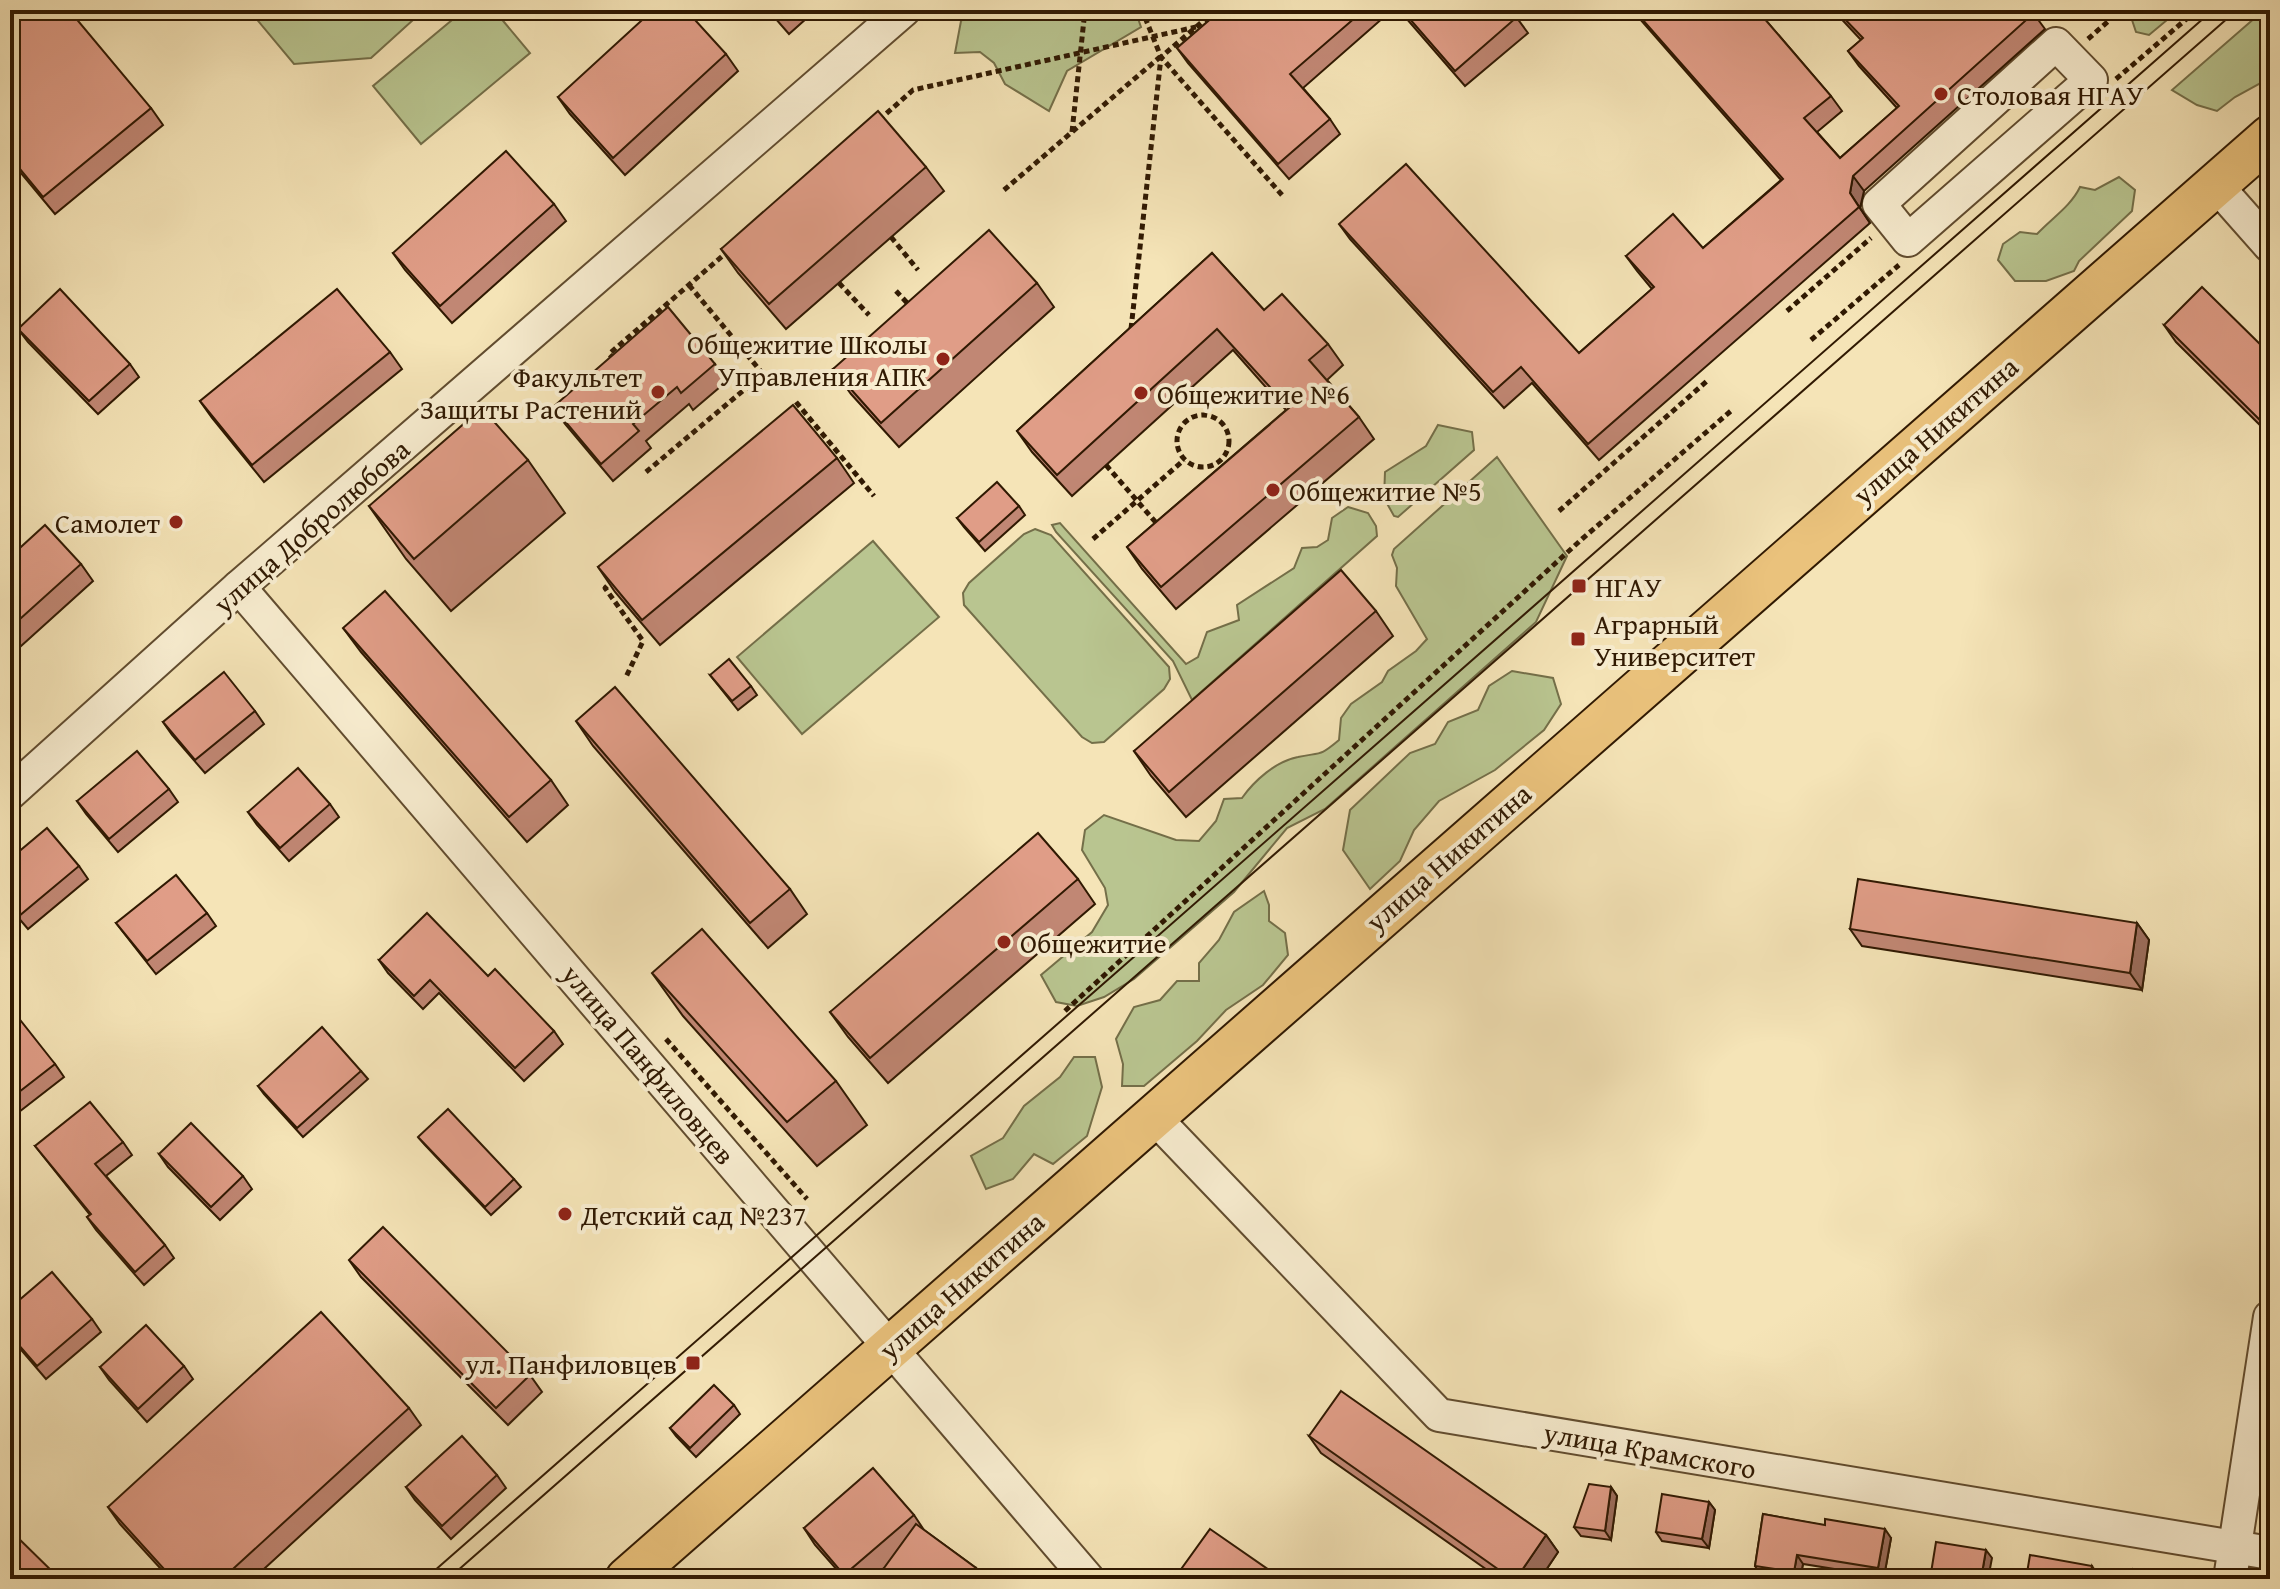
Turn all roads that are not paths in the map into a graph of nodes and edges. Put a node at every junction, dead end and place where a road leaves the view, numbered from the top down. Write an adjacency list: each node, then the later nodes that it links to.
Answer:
1 (904, 10): 6 (street, улица Добролюбова)
2 (2270, 137): 3 (main road, улица Никитина)
3 (2216, 185): 5 (street); 8 (main road, улица Никитина)
4 (1891, 220): 4 (street)
5 (2270, 246)
6 (239, 587): 7 (street, улица Добролюбова); 10 (street, улица Панфиловцев)
7 (10, 793)
8 (1153, 1116): 10 (main road, улица Никитина); 12 (street, улица Крамского)
9 (2270, 1317): 12 (street)
10 (891, 1347): 13 (main road, улица Никитина); 14 (street, улица Панфиловцев)
11 (2270, 1553): 12 (street, улица Крамского)
12 (2232, 1563)
13 (627, 1579)
14 (1088, 1579)

